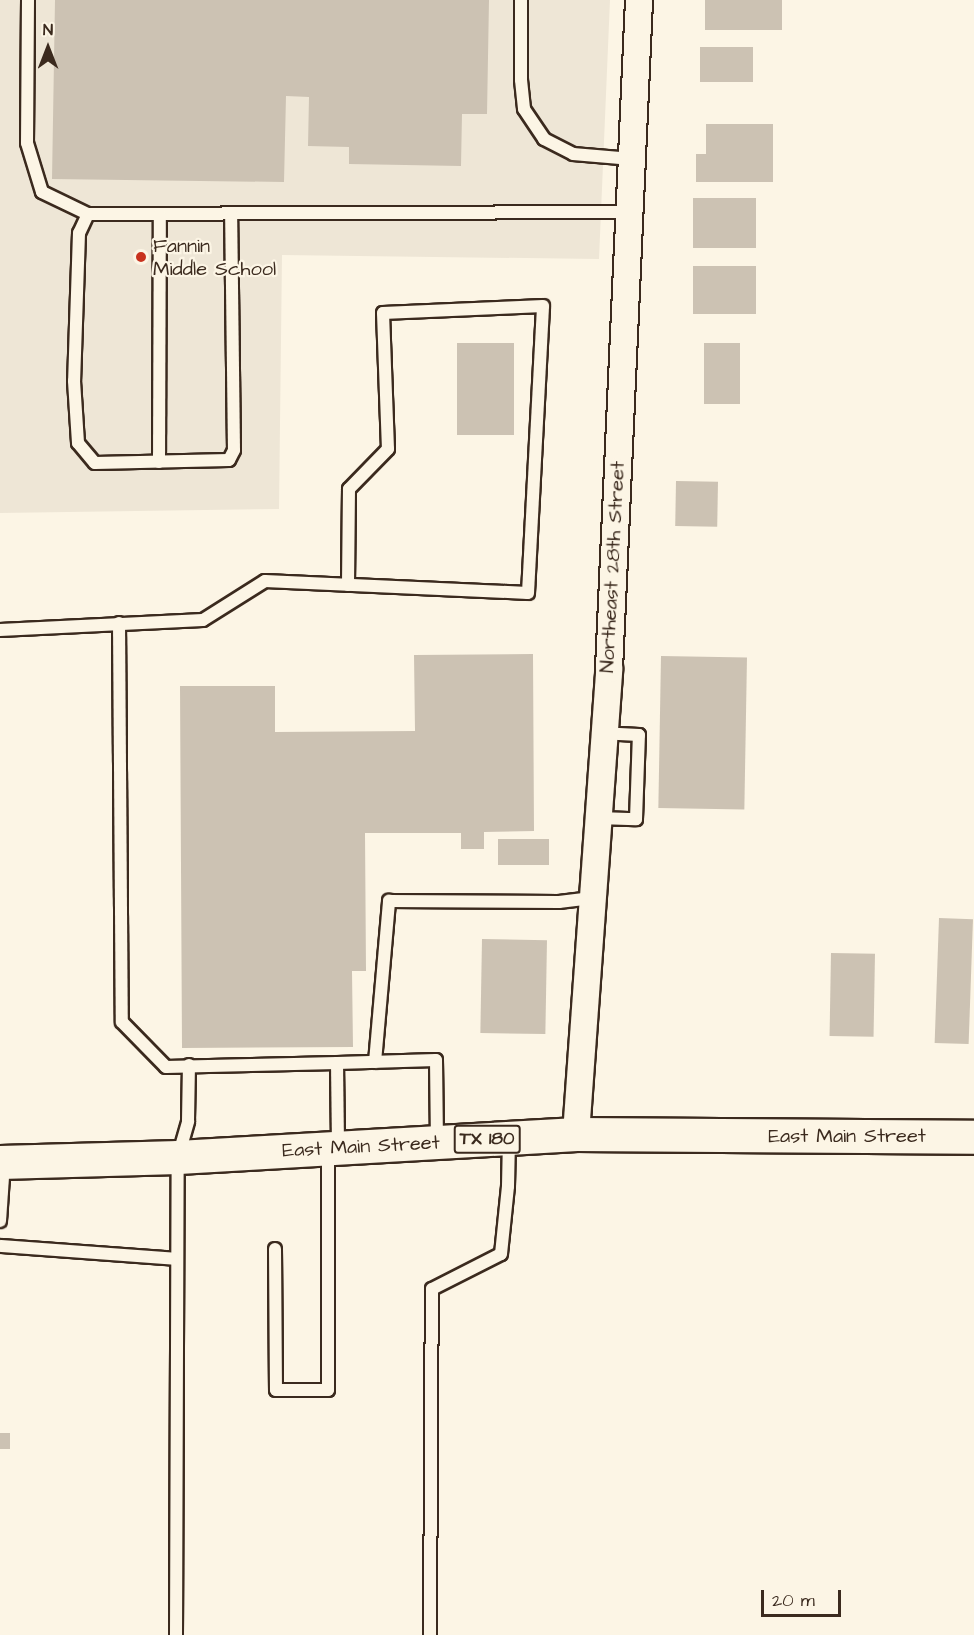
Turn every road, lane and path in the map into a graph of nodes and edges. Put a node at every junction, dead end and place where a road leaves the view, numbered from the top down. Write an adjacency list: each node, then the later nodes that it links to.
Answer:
1 (28, 0): 7 (lane)
2 (521, 0): 4 (lane)
3 (639, 0): 4 (street, Northeast 28th Street)
4 (632, 159): 5 (street, Northeast 28th Street)
5 (629, 212): 6 (lane); 13 (street, Northeast 28th Street)
6 (231, 213): 8 (lane); 9 (lane)
7 (88, 214): 8 (lane); 9 (lane)
8 (160, 214): 9 (lane)
9 (159, 462)
10 (348, 585): 10 (lane); 11 (lane)
11 (119, 623): 12 (lane); 18 (lane)
12 (0, 630)
13 (604, 733): 14 (street, Northeast 28th Street); 14 (lane)
14 (598, 818): 15 (street, Northeast 28th Street)
15 (592, 898): 16 (lane); 19 (street, Northeast 28th Street)
16 (375, 1062): 17 (lane); 22 (lane)
17 (337, 1063): 18 (lane); 23 (lane)
18 (189, 1065): 24 (lane)
19 (576, 1134): 20 (main road, East Main Street / TX 180); 21 (main road, East Main Street / TX 180)
20 (974, 1137)
21 (509, 1138): 22 (main road, East Main Street / TX 180); 31 (lane)
22 (437, 1142): 23 (main road, East Main Street / TX 180)
23 (333, 1149): 24 (main road, East Main Street / TX 180); 28 (lane)
24 (178, 1157): 25 (main road, East Main Street / TX 180); 29 (lane)
25 (2, 1162): 26 (lane)
26 (0, 1221)
27 (0, 1246): 29 (lane)
28 (275, 1249)
29 (176, 1259): 30 (lane)
30 (176, 1635)
31 (430, 1635)

